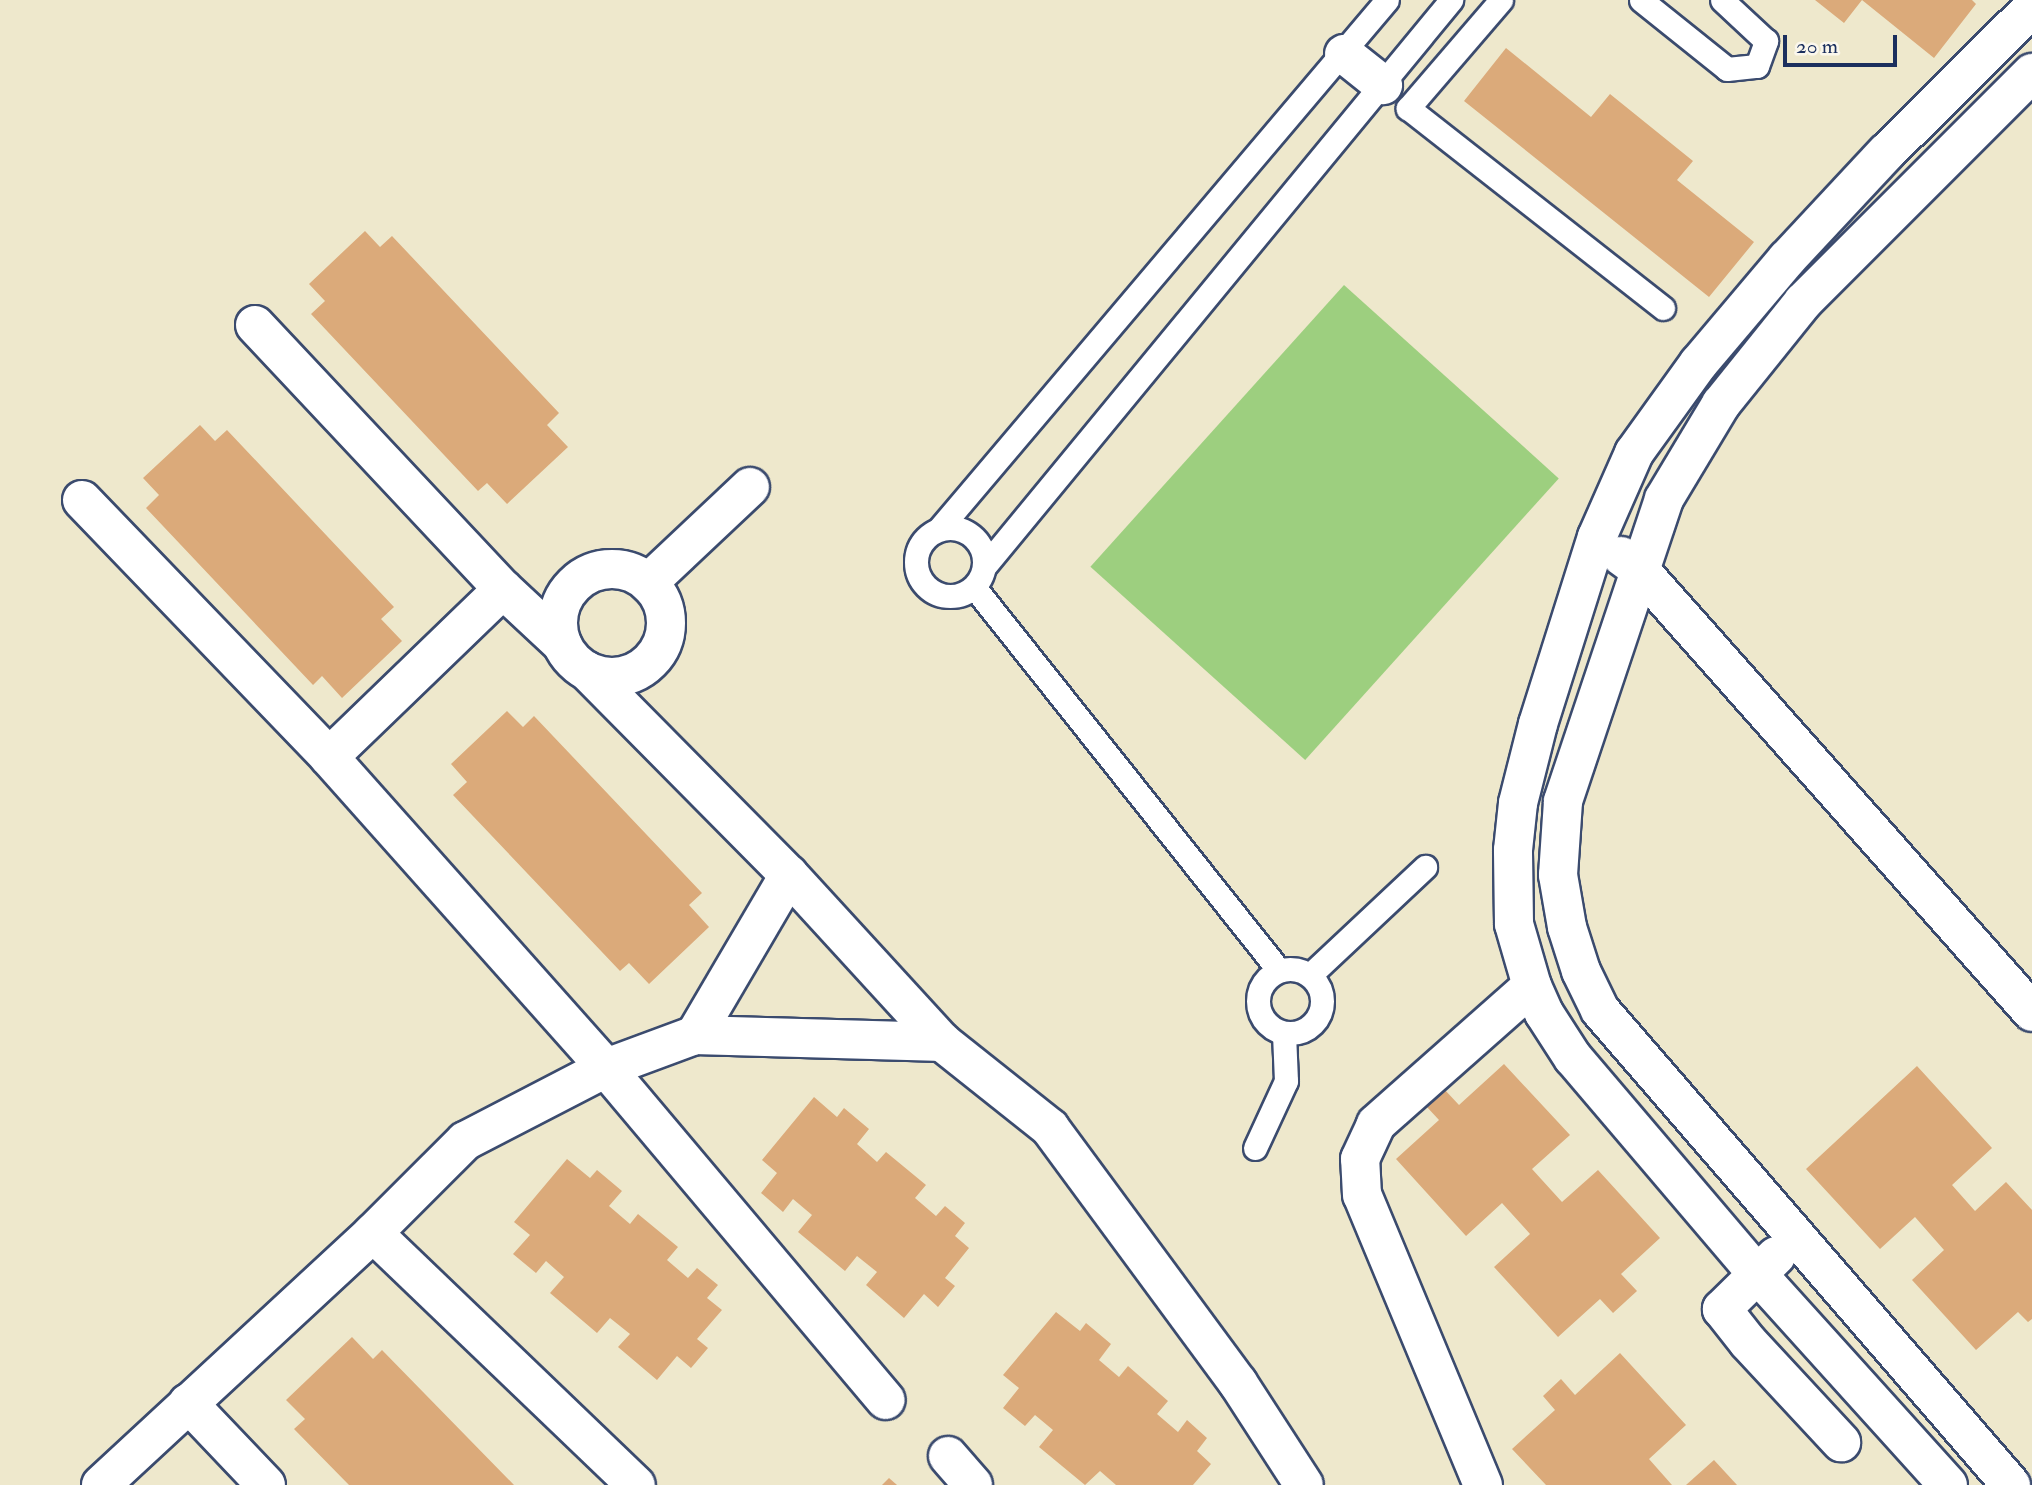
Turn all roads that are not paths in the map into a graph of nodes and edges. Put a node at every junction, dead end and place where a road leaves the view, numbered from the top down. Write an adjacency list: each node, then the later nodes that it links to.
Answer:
1 (1387, 0): 7 (lane)
2 (1451, 0): 9 (lane)
3 (1501, 0): 10 (lane)
4 (1641, 0): 5 (lane)
5 (1722, 0)
6 (2032, 8): 15 (street)
7 (1344, 54): 9 (street); 14 (lane)
8 (2032, 72): 16 (street)
9 (1383, 85): 17 (lane)
10 (1663, 308)
11 (255, 325): 19 (street)
12 (750, 487): 18 (street)
13 (82, 500): 21 (street)
14 (939, 529): 17 (lane); 17 (lane)
15 (1597, 537): 16 (street); 26 (street)
16 (1639, 569): 27 (street); 34 (street)
17 (979, 577): 24 (lane)
18 (648, 583): 20 (street); 20 (street)
19 (503, 589): 20 (street); 21 (street)
20 (574, 658): 23 (street)
21 (330, 757): 31 (street)
22 (1425, 867): 25 (lane)
23 (789, 875): 29 (street); 30 (street)
24 (1279, 970): 25 (lane); 28 (lane)
25 (1310, 975): 28 (lane)
26 (1532, 986): 35 (street); 45 (street)
27 (2032, 1012)
28 (1284, 1032): 32 (lane)
29 (695, 1035): 30 (street); 31 (street)
30 (942, 1042): 40 (street)
31 (606, 1068): 33 (street); 36 (street)
32 (1255, 1148)
33 (373, 1233): 37 (street); 43 (street)
34 (1794, 1236): 35 (street); 47 (street)
35 (1758, 1275): 38 (street); 46 (street)
36 (886, 1401)
37 (188, 1403): 41 (street); 42 (street)
38 (1841, 1442)
39 (948, 1456): 44 (street)
40 (1300, 1483)
41 (101, 1485)
42 (266, 1485)
43 (636, 1485)
44 (974, 1485)
45 (1483, 1485)
46 (1948, 1485)
47 (2011, 1485)

